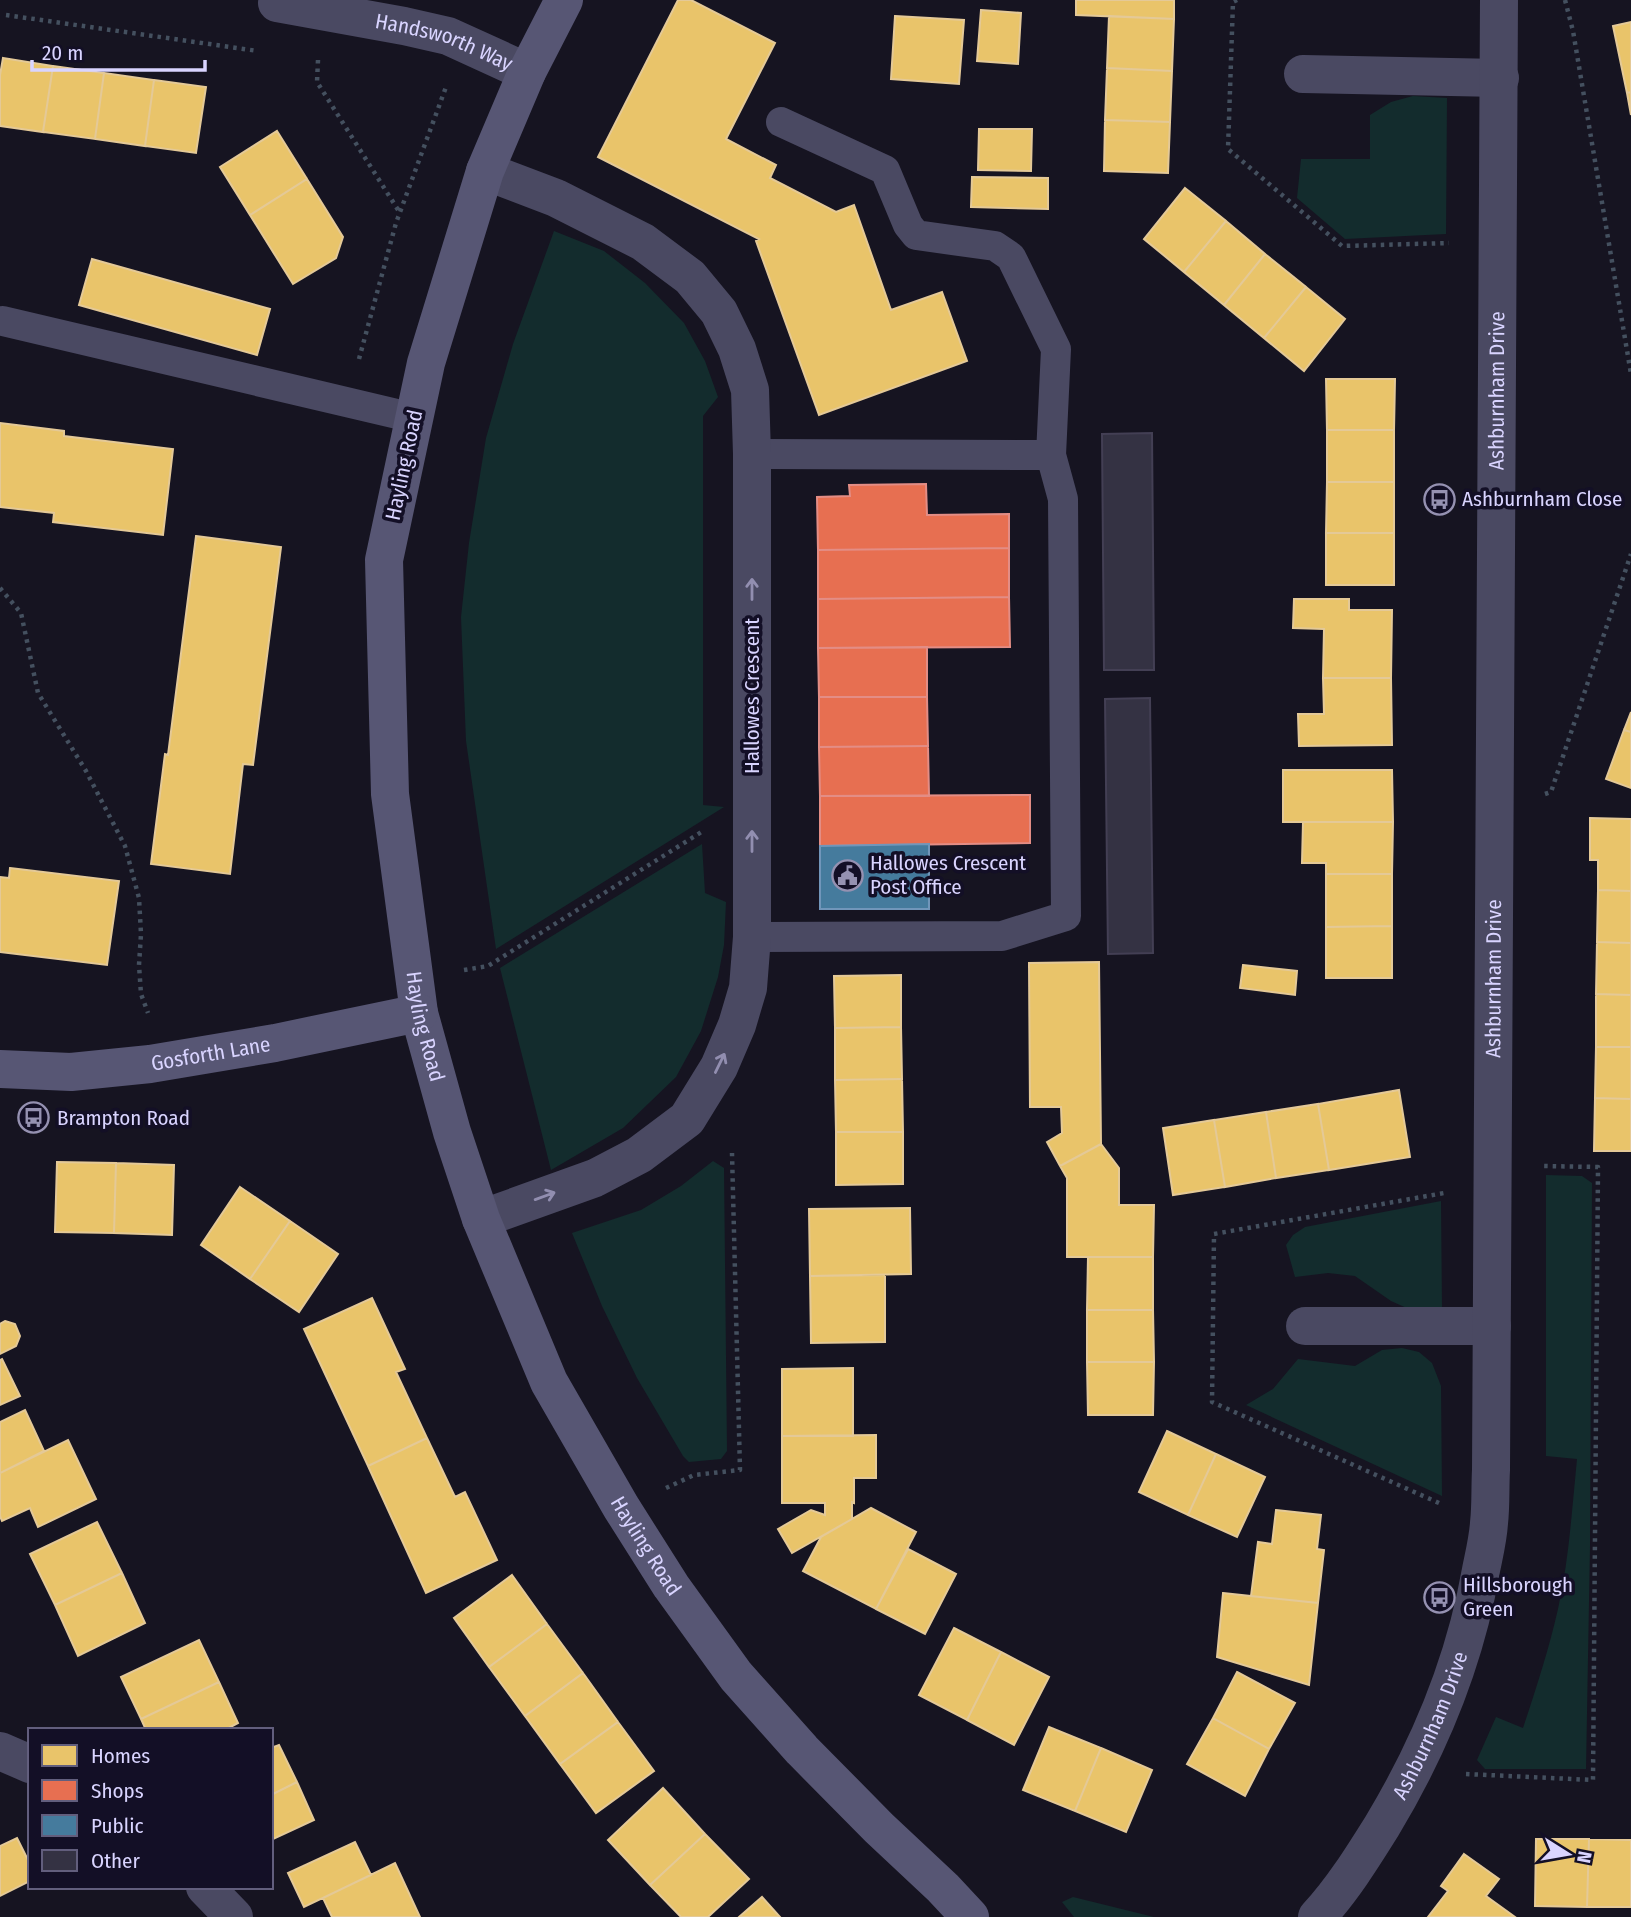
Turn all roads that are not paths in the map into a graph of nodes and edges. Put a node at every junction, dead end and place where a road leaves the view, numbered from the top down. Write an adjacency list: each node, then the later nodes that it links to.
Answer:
1 (564, 0): 4 (street, Hayling Road)
2 (1499, 0): 6 (street, Ashburnham Drive)
3 (277, 3): 4 (street, Handsworth Way)
4 (527, 72): 8 (street, Hayling Road)
5 (1303, 74): 6 (street)
6 (1500, 78): 18 (street, Ashburnham Drive)
7 (780, 122): 12 (lane)
8 (485, 171): 10 (street, Hayling Road); 11 (street, Hallowes Crescent)
9 (3, 321): 10 (lane)
10 (414, 418): 14 (street, Hayling Road)
11 (752, 454): 12 (lane); 13 (street, Hallowes Crescent, one-way to 11)
12 (1051, 455): 13 (lane)
13 (752, 937): 16 (street, Hallowes Crescent, one-way to 13)
14 (417, 996): 15 (street, Gosforth Lane); 16 (street, Hayling Road)
15 (0, 1069)
16 (481, 1219): 23 (street, Hayling Road)
17 (1304, 1326): 18 (street)
18 (1492, 1326): 24 (street, Ashburnham Drive)
19 (0, 1751): 20 (street)
20 (28, 1763)
21 (207, 1889): 22 (street)
22 (234, 1917)
23 (970, 1917)
24 (1317, 1917)

